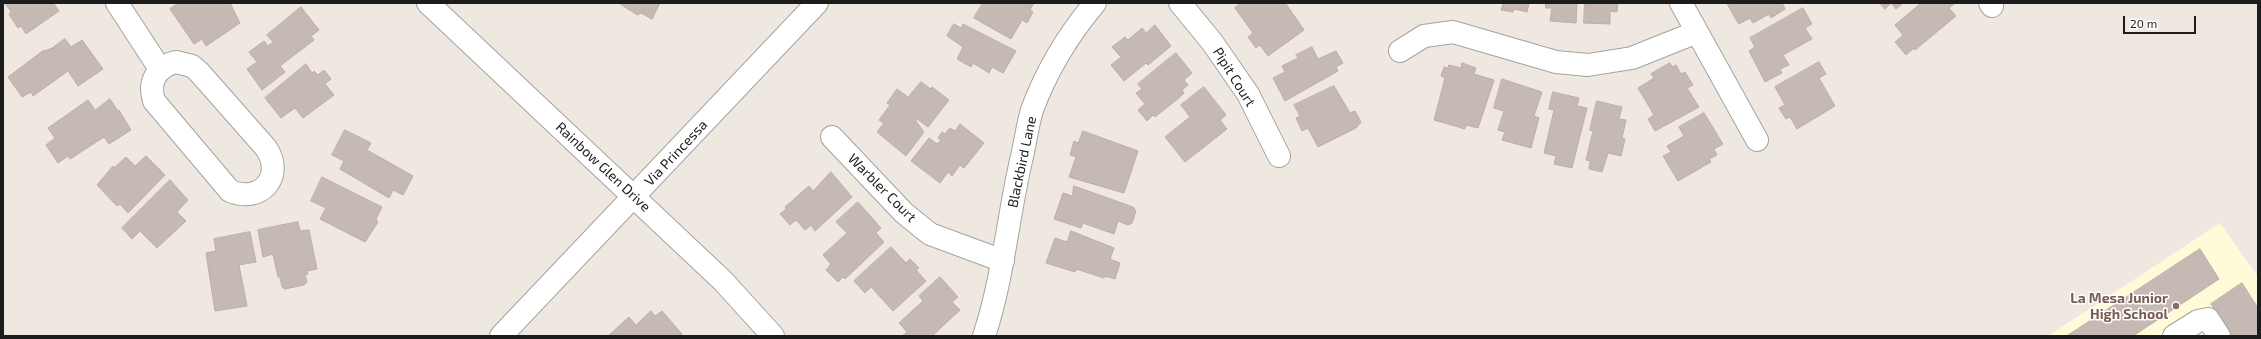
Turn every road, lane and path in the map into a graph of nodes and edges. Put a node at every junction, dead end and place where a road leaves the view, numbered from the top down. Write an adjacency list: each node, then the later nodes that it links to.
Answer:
1 (117, 3): 9 (street)
2 (428, 3): 13 (street, Rainbow Glen Drive)
3 (817, 3): 13 (street, Via Princessa)
4 (1095, 3): 14 (street, Blackbird Lane)
5 (1180, 3): 12 (street, Pipit Court)
6 (1681, 3): 7 (street)
7 (1697, 32): 8 (street); 11 (street)
8 (1400, 51)
9 (160, 69): 9 (street)
10 (832, 137): 14 (street, Warbler Court)
11 (1757, 140)
12 (1279, 156)
13 (634, 198): 15 (street, Via Princessa); 16 (street, Rainbow Glen Drive)
14 (1003, 261): 17 (street, Blackbird Lane)
15 (501, 336)
16 (773, 336)
17 (984, 336)
18 (2174, 336): 19 (street)
19 (2219, 336)

